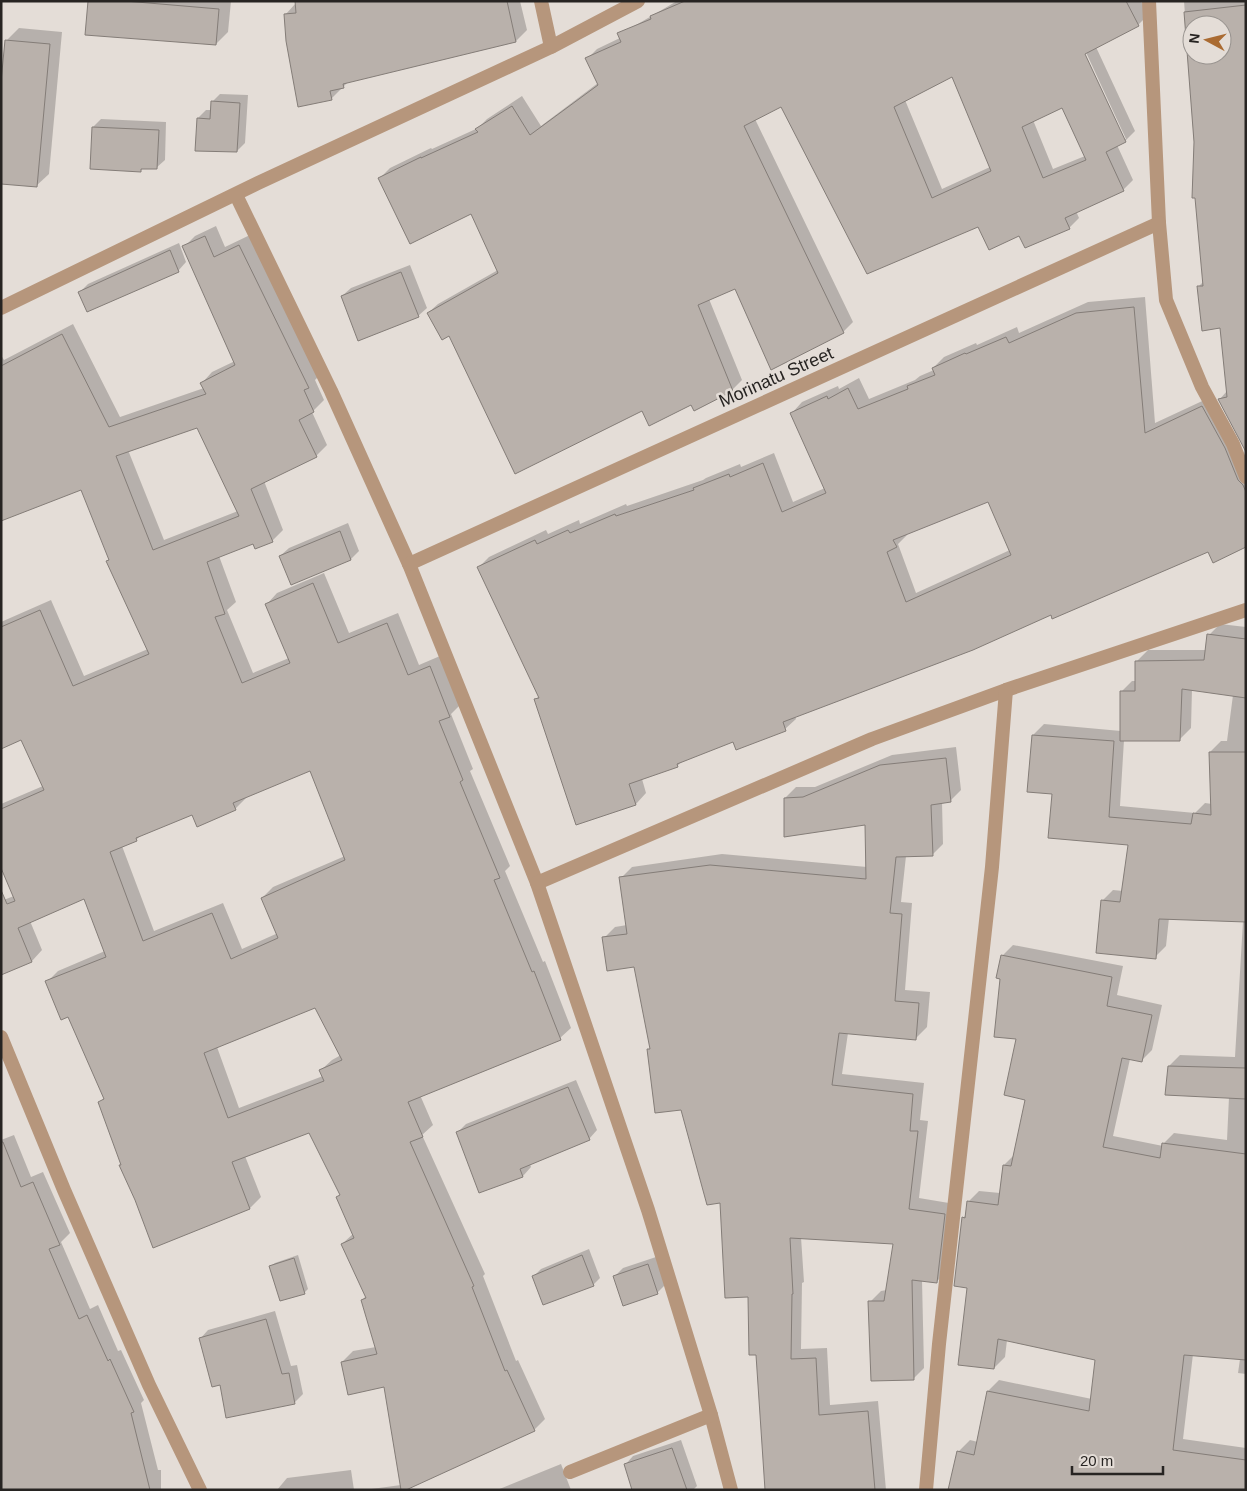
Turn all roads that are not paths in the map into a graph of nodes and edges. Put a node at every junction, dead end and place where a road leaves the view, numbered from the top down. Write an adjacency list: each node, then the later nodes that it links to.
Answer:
1 (541, 1): 4 (street)
2 (638, 1): 4 (street)
3 (1149, 1): 6 (street)
4 (550, 48): 5 (street)
5 (236, 195): 7 (street); 9 (street)
6 (1159, 223): 8 (street); 9 (street, Morinatu Street)
7 (1, 308)
8 (1246, 477)
9 (409, 564): 12 (street)
10 (1246, 610): 11 (street)
11 (1006, 690): 12 (street); 18 (street)
12 (536, 883): 14 (street)
13 (1, 1037): 16 (street)
14 (711, 1415): 15 (street); 17 (street)
15 (570, 1472)
16 (200, 1490)
17 (731, 1490)
18 (926, 1490)

